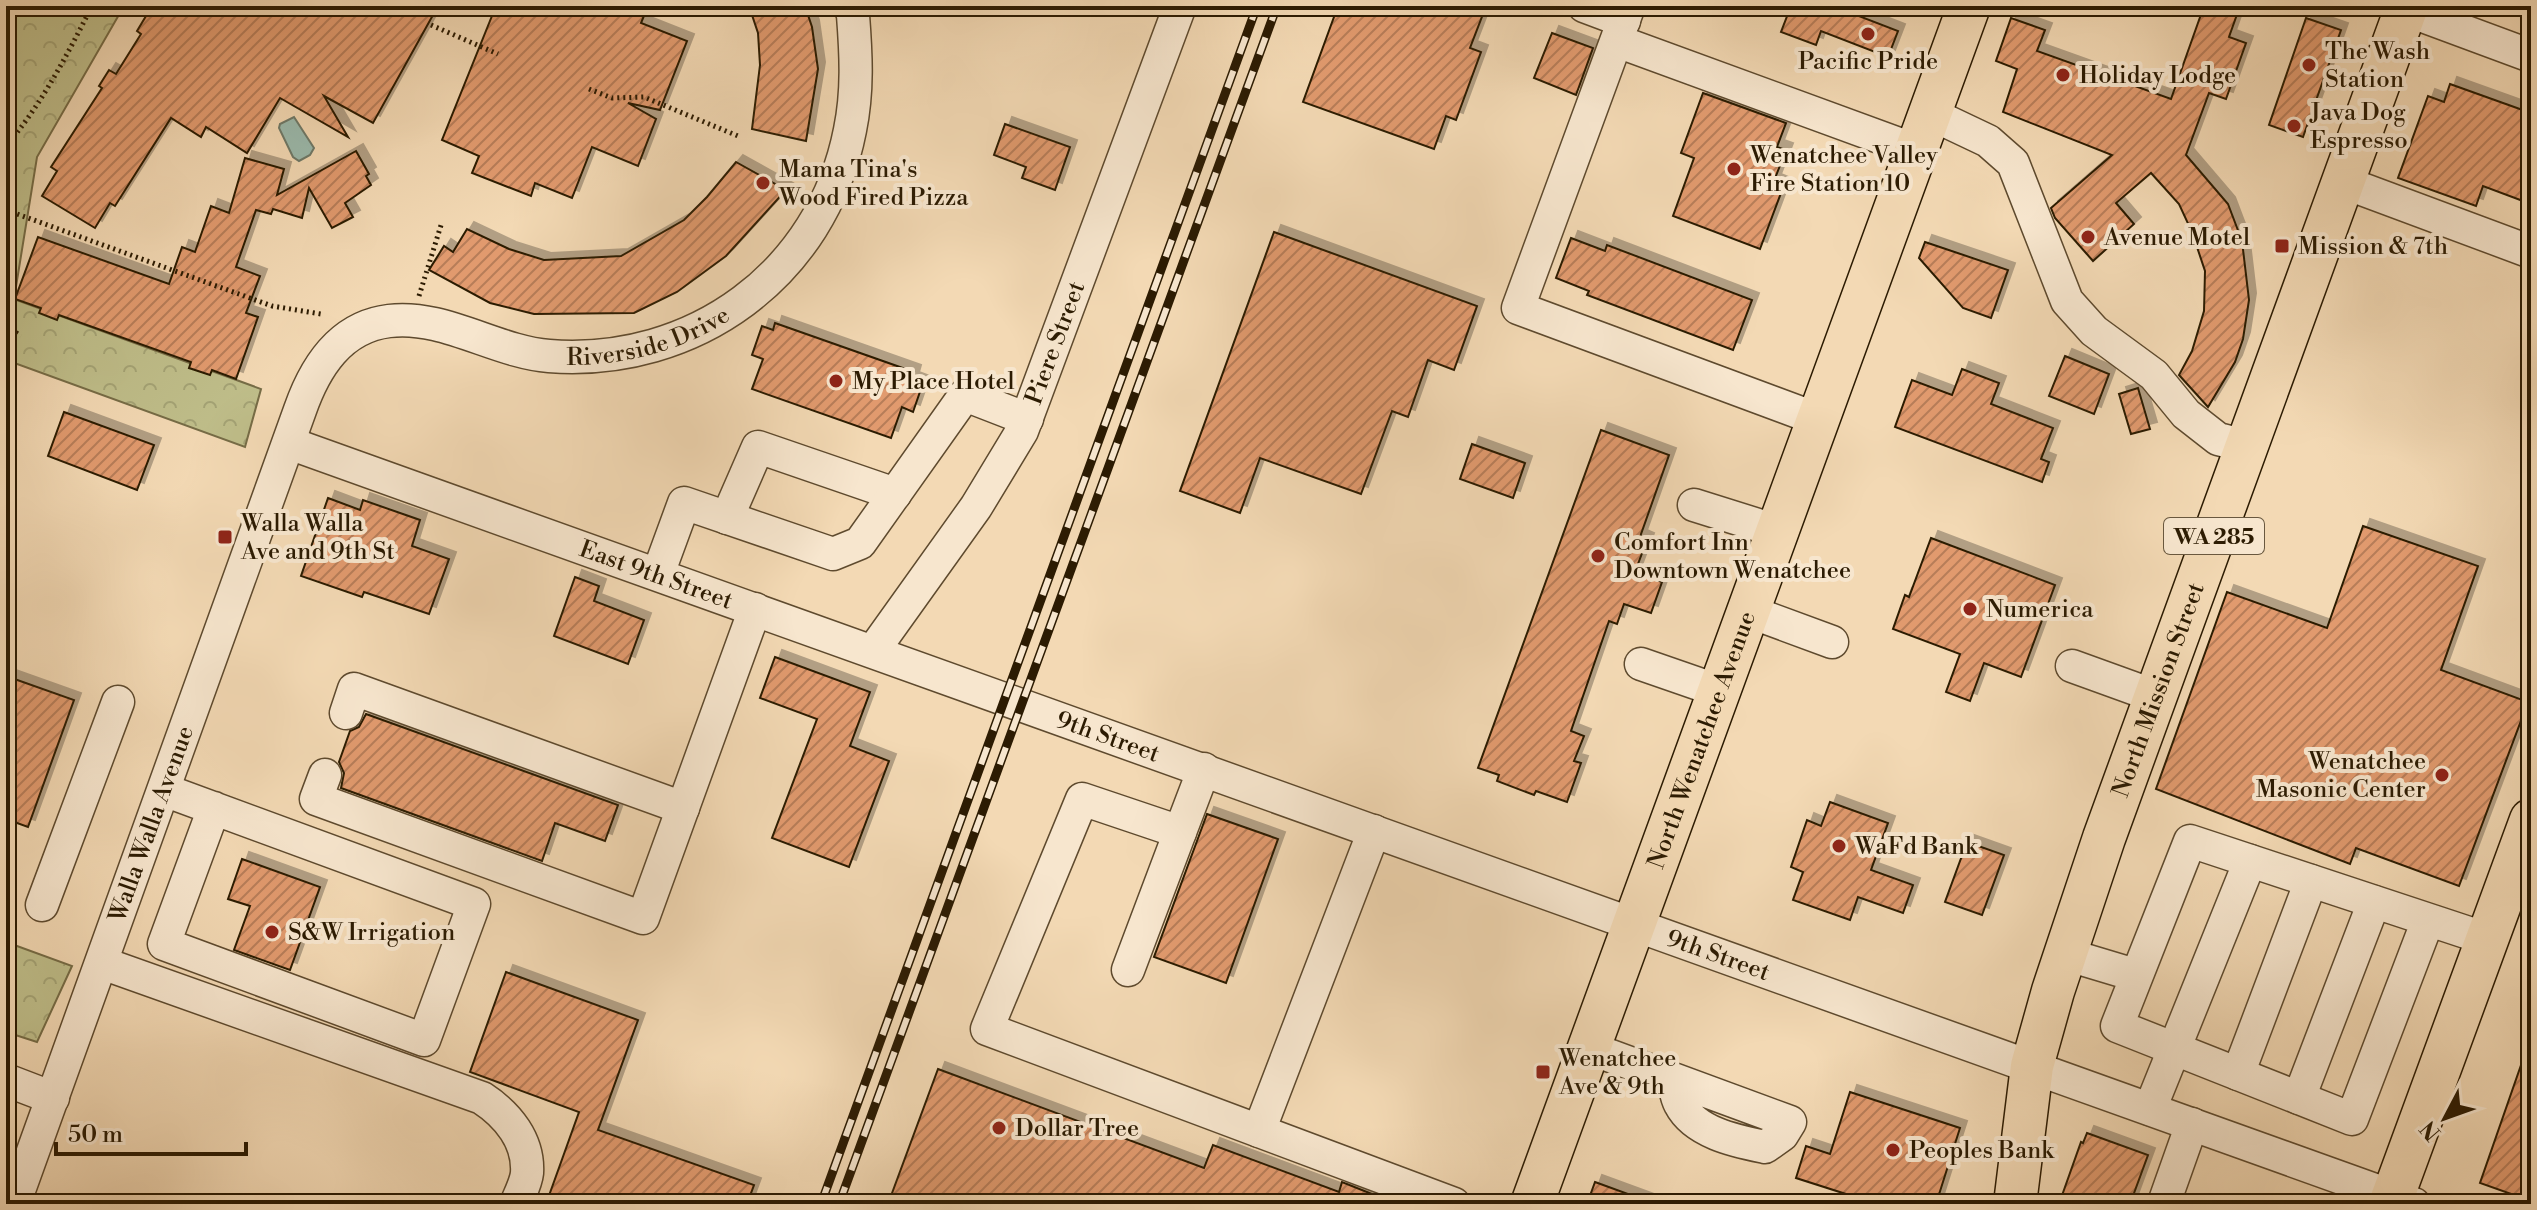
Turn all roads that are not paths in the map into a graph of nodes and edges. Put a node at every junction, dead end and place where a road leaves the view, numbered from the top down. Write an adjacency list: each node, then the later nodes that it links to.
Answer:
1 (850, 6): 13 (street, Riverside Drive)
2 (1180, 6): 11 (street, Piere Street)
3 (1584, 6): 6 (street)
4 (1969, 6): 8 (main road, North Wenatchee Avenue)
5 (2403, 7): 7 (street); 9 (main road, North Mission Street / WA 285)
6 (1623, 23): 8 (street); 12 (street)
7 (2531, 56)
8 (1922, 132): 12 (main road, North Wenatchee Avenue); 14 (street)
9 (2343, 182): 10 (street); 14 (main road, North Mission Street / WA 285)
10 (2531, 252)
11 (1027, 419): 15 (street); 23 (street, Piere Street)
12 (1817, 419): 18 (main road, North Wenatchee Avenue)
13 (289, 443): 19 (street, East 9th Street); 33 (street, Walla Walla Avenue)
14 (2246, 446): 27 (main road, North Mission Street / WA 285)
15 (895, 494): 17 (street); 17 (street)
16 (1694, 505): 18 (street)
17 (727, 518): 19 (street)
18 (1777, 531): 21 (main road, North Wenatchee Avenue)
19 (658, 574): 20 (street, East 9th Street)
20 (755, 609): 23 (street, East 9th Street); 35 (street)
21 (1748, 611): 22 (street); 26 (main road, North Wenatchee Avenue)
22 (1832, 642)
23 (873, 651): 29 (street, East 9th Street)
24 (1641, 664): 26 (street)
25 (2072, 666): 27 (street)
26 (1719, 691): 47 (main road, North Wenatchee Avenue)
27 (2155, 696): 49 (main road, North Mission Street / WA 285)
28 (118, 702): 44 (street)
29 (1022, 704): 31 (street, 9th Street)
30 (346, 713): 35 (street)
31 (1204, 769): 37 (street, 9th Street); 38 (street)
32 (325, 775): 35 (street)
33 (164, 790): 34 (street); 42 (street, Walla Walla Avenue)
34 (214, 808): 45 (street); 45 (street)
35 (683, 808)
36 (2531, 820): 41 (main road)
37 (1374, 831): 47 (street, 9th Street); 63 (street)
38 (1180, 832): 51 (street); 63 (street)
39 (2250, 861): 40 (street); 52 (street); 54 (street)
40 (2311, 881): 43 (street); 56 (street)
41 (2519, 888): 48 (main road)
42 (127, 894): 45 (street); 50 (street, Walla Walla Avenue)
43 (2374, 902): 46 (street); 59 (street)
44 (42, 905)
45 (176, 912)
46 (2428, 920): 48 (street); 59 (street)
47 (1634, 924): 53 (main road, North Wenatchee Avenue); 55 (street, 9th Street)
48 (2487, 939): 64 (main road)
49 (2065, 954): 52 (street); 55 (main road, North Mission Street / WA 285)
50 (102, 963): 58 (street, Walla Walla Avenue); 66 (street)
51 (1128, 970)
52 (2135, 975): 54 (street)
53 (1589, 1048): 61 (street); 68 (main road, North Wenatchee Avenue)
54 (2174, 1049): 56 (street); 60 (street)
55 (2032, 1066): 60 (street, 9th Street); 69 (main road, North Mission Street / WA 285)
56 (2238, 1074): 59 (street)
57 (6, 1080): 58 (street)
58 (53, 1098): 65 (street, Walla Walla Avenue)
59 (2299, 1098)
60 (2150, 1109): 62 (street, 9th Street)
61 (1790, 1122)
62 (2192, 1124): 64 (street, 9th Street); 70 (street)
63 (1259, 1131): 67 (street)
64 (2399, 1201)
65 (14, 1204)
66 (516, 1204)
67 (1454, 1204)
68 (1532, 1204)
69 (2015, 1204)
70 (2167, 1204)

